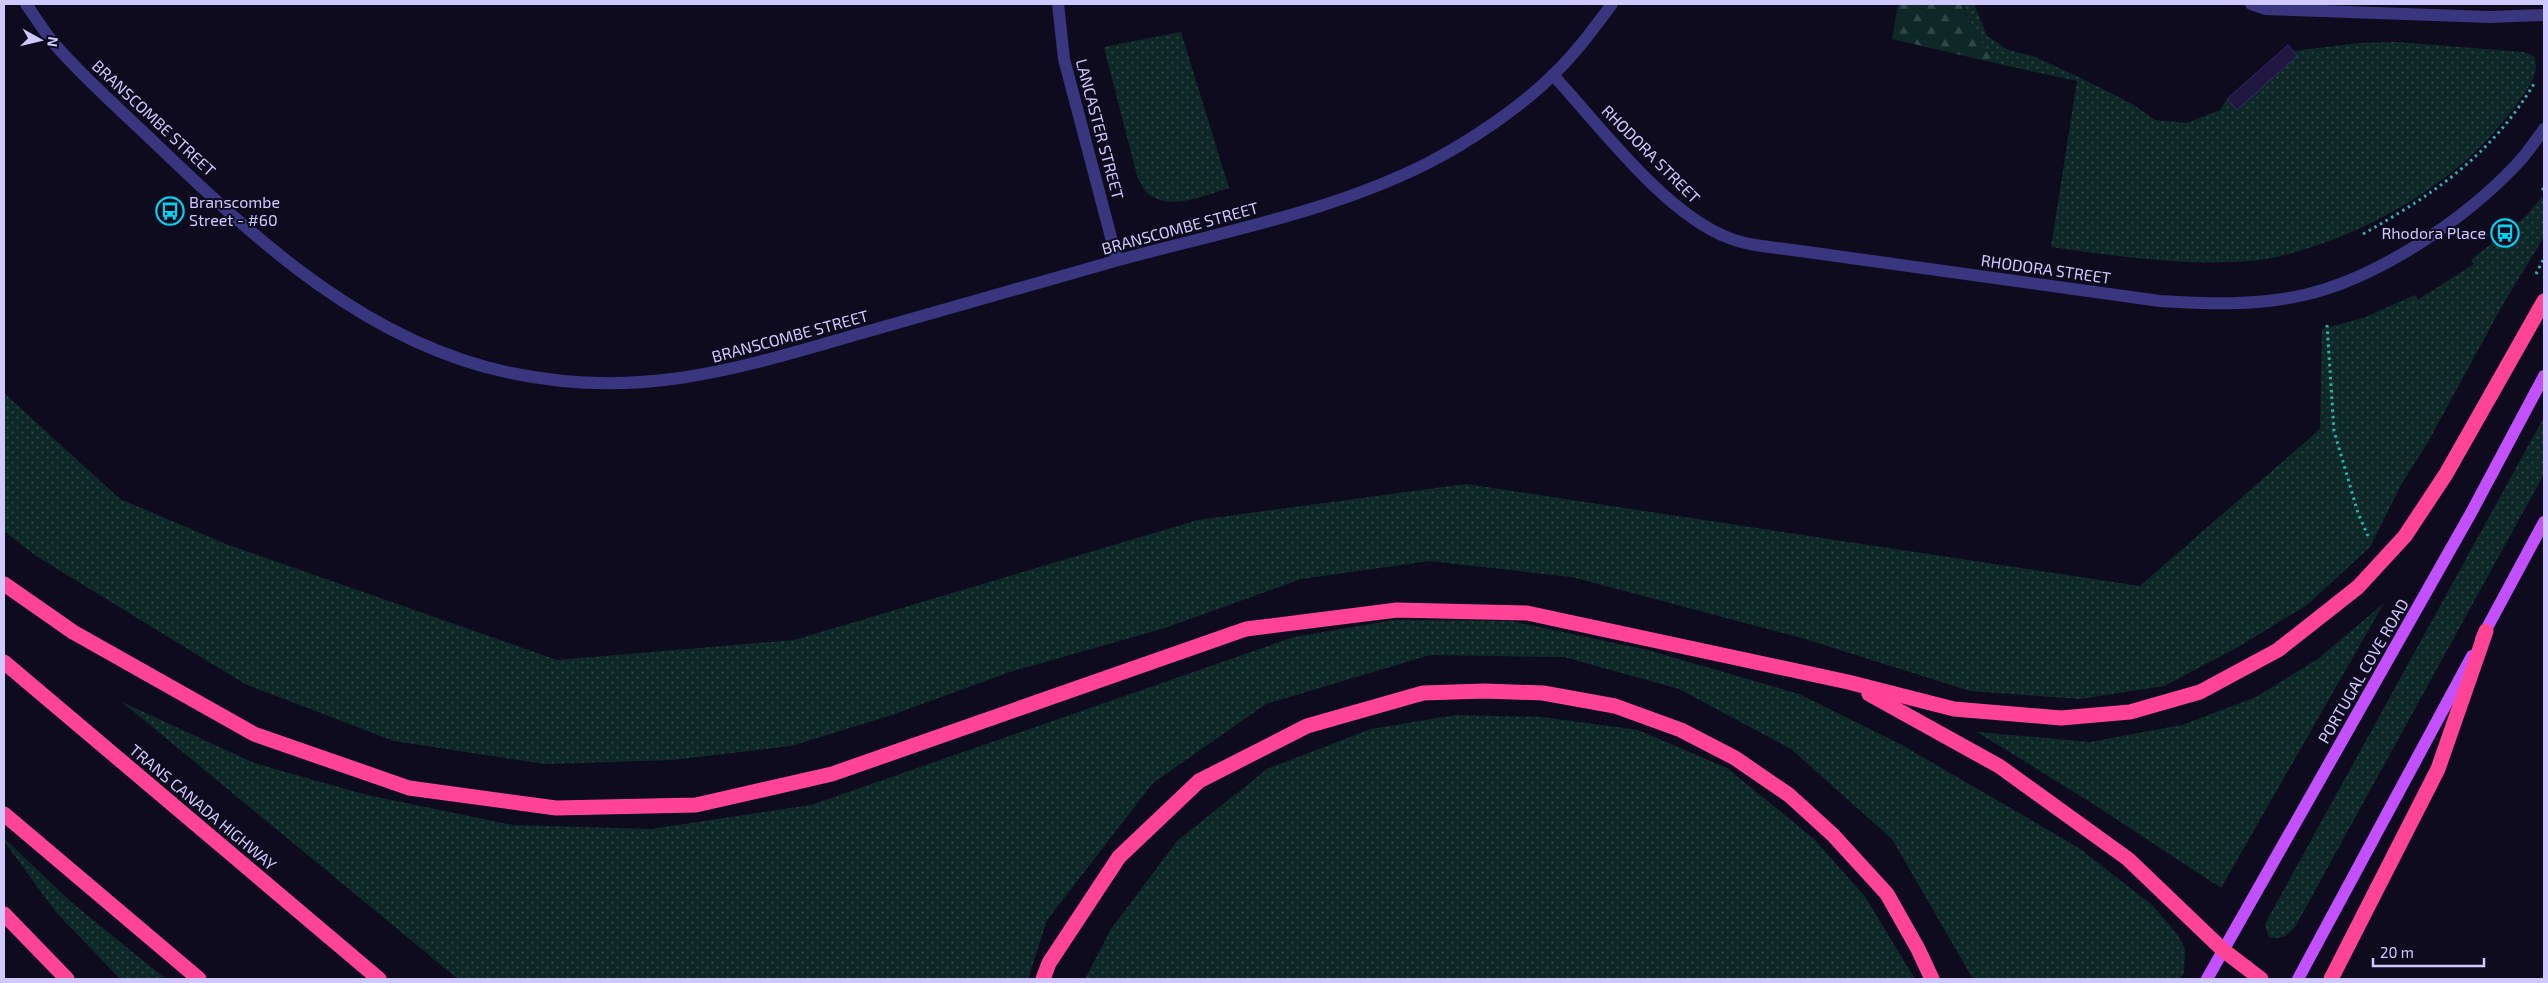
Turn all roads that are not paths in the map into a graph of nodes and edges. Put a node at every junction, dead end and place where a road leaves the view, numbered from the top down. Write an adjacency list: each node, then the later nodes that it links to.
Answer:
1 (26, 4): 8 (street, BRANSCOMBE STREET)
2 (1058, 4): 8 (street, LANCASTER STREET)
3 (1612, 4): 6 (street, BRANSCOMBE STREET)
4 (2251, 4): 5 (street)
5 (2544, 15)
6 (1553, 75): 7 (street, RHODORA STREET); 8 (street, BRANSCOMBE STREET)
7 (2544, 129)
8 (1117, 260)
9 (2544, 301): 15 (highway)
10 (2544, 376): 18 (main road, PORTUGAL COVE ROAD)
11 (2544, 522): 13 (main road)
12 (4, 584): 15 (highway)
13 (2486, 631): 26 (main road); 27 (highway)
14 (4, 662): 21 (highway, TRANS CANADA HIGHWAY)
15 (1848, 682): 18 (highway)
16 (4, 814): 20 (highway)
17 (4, 914): 19 (highway)
18 (2223, 950): 24 (main road, PORTUGAL COVE ROAD); 25 (highway)
19 (67, 979)
20 (199, 979)
21 (379, 979)
22 (1043, 979): 23 (highway)
23 (1932, 979)
24 (2207, 979)
25 (2261, 979)
26 (2298, 979)
27 (2331, 979)

